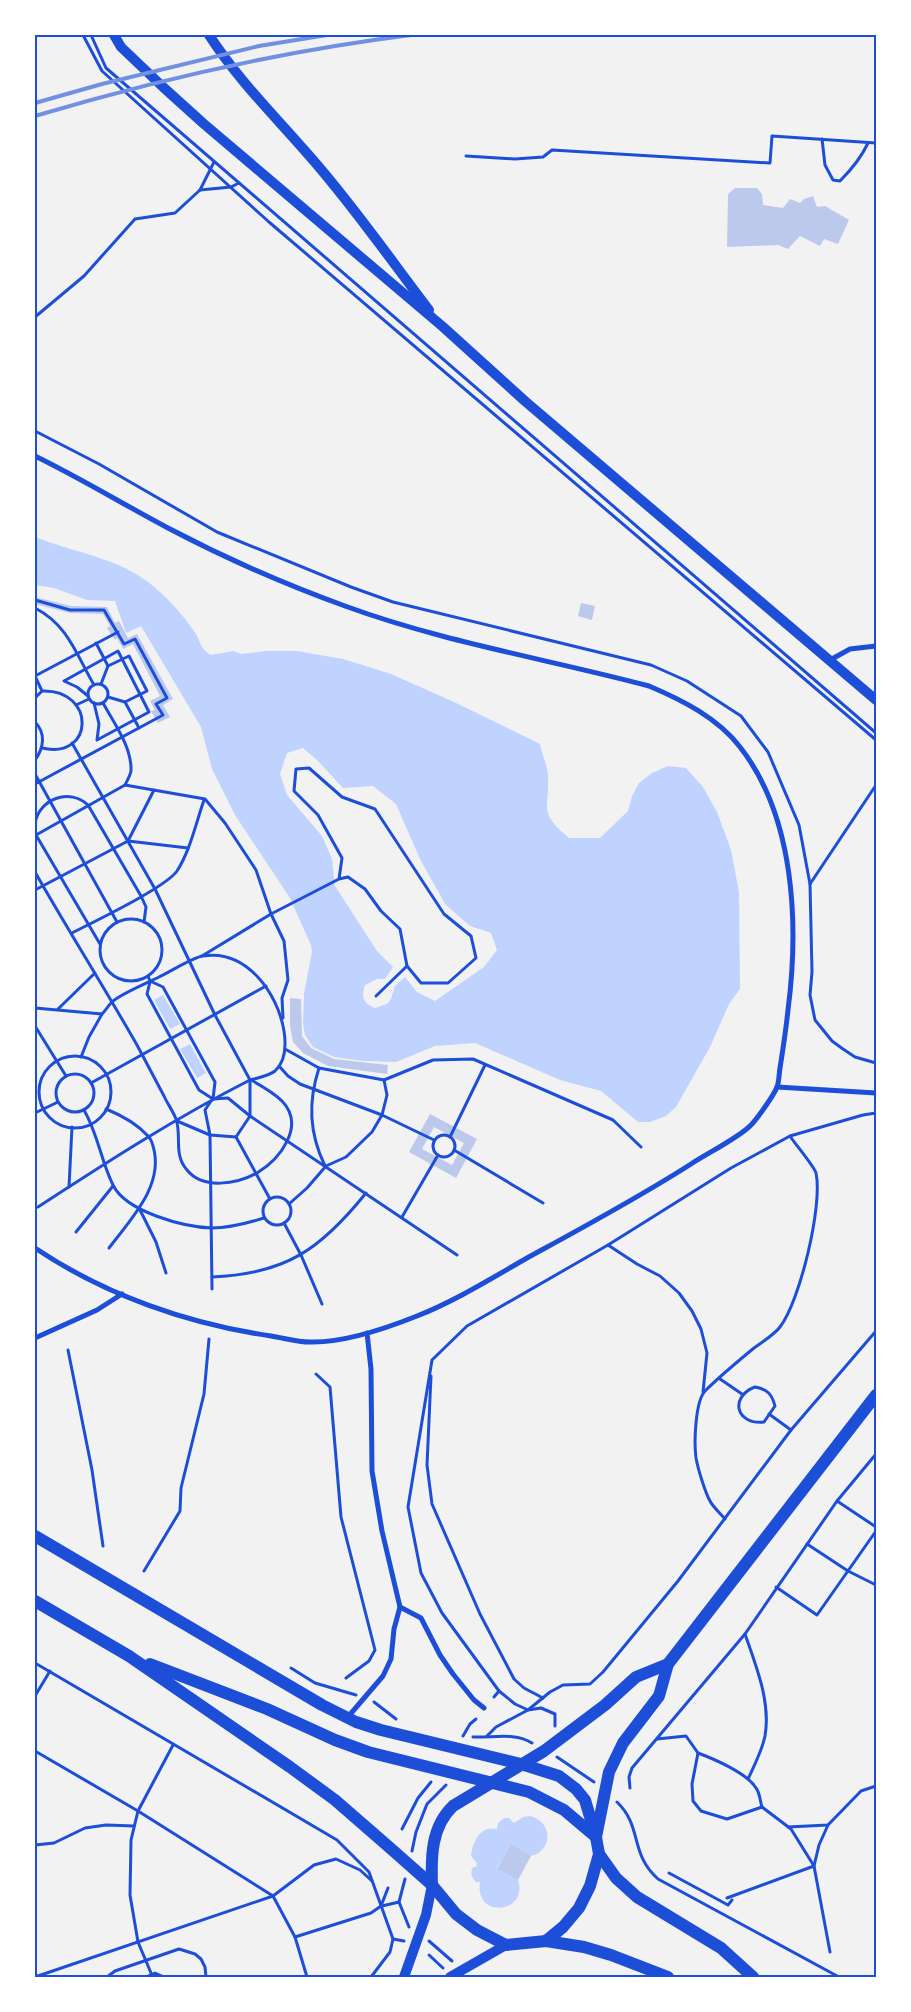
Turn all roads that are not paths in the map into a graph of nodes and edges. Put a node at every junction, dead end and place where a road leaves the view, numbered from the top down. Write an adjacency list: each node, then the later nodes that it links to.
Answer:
1 (114, 35): 3 (main road)
2 (209, 35): 3 (main road)
3 (442, 326): 6 (main road)
4 (35, 456): 8 (street)
5 (876, 646): 6 (street)
6 (830, 660): 7 (main road)
7 (876, 700)
8 (777, 1087): 9 (street); 12 (street)
9 (876, 1093)
10 (35, 1248): 11 (street)
11 (122, 1294): 12 (street); 13 (street)
12 (367, 1333): 17 (street)
13 (35, 1338)
14 (876, 1395): 19 (main road)
15 (35, 1536): 21 (main road)
16 (35, 1601): 18 (main road)
17 (400, 1607): 20 (street); 21 (street)
18 (129, 1656): 23 (main road); 26 (main road)
19 (668, 1664): 22 (main road); 24 (main road)
20 (484, 1708)
21 (347, 1718): 22 (main road)
22 (521, 1764): 23 (main road); 24 (main road)
23 (492, 1783): 24 (main road); 26 (main road)
24 (596, 1837): 25 (main road)
25 (599, 1854): 27 (main road); 32 (main road)
26 (432, 1886): 28 (main road); 29 (main road)
27 (546, 1941): 28 (main road); 31 (main road)
28 (506, 1945): 30 (main road)
29 (404, 1977)
30 (450, 1977)
31 (668, 1977)
32 (752, 1977)

